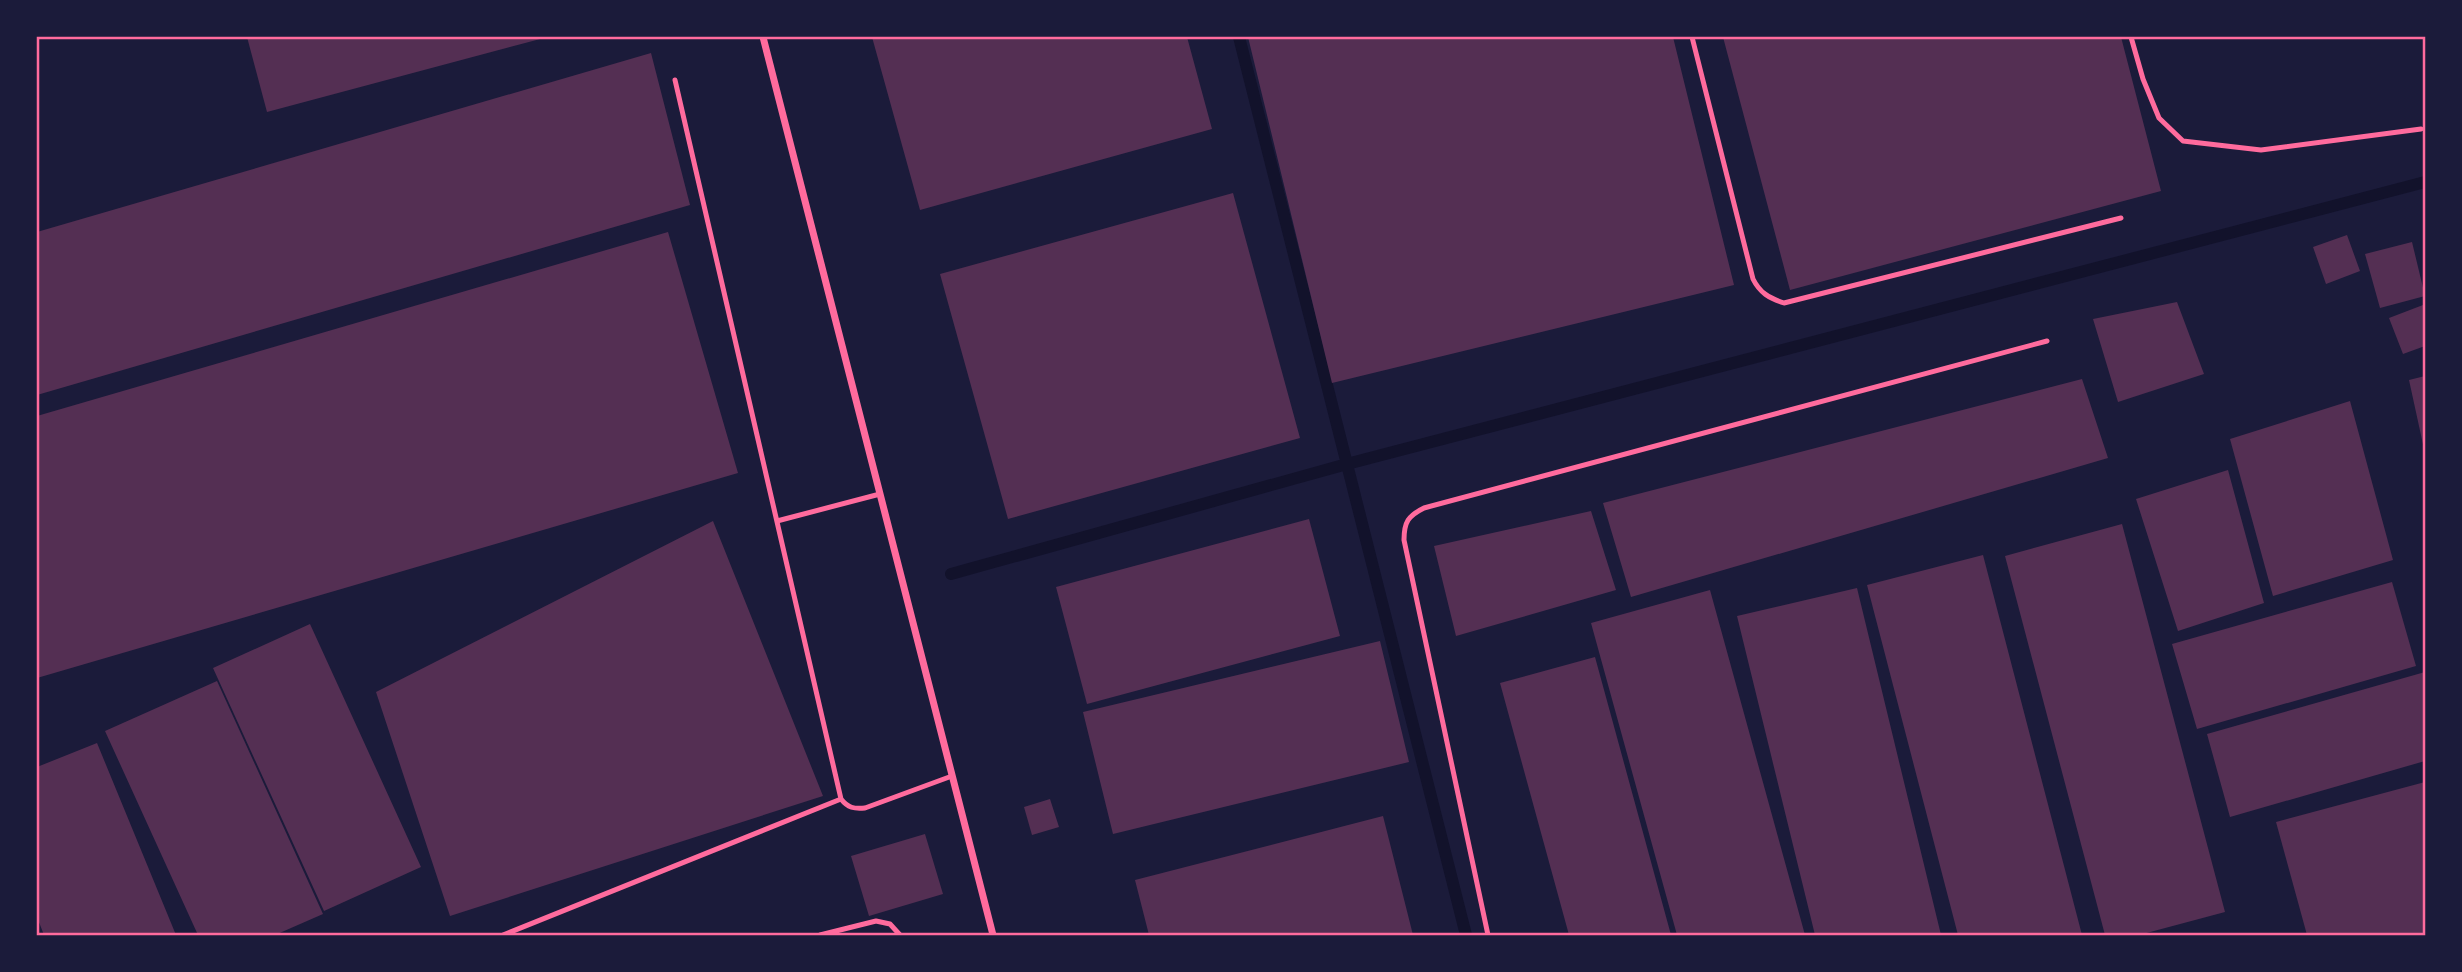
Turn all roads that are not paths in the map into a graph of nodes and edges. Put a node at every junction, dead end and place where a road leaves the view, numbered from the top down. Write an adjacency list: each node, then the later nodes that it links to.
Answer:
1 (763, 37): 8 (street)
2 (1692, 37): 6 (lane)
3 (2131, 37): 5 (lane)
4 (675, 80): 9 (lane)
5 (2421, 129)
6 (2121, 218)
7 (2047, 341): 16 (lane)
8 (880, 494): 9 (lane); 10 (street)
9 (777, 521): 11 (lane)
10 (952, 776): 11 (lane); 15 (street)
11 (841, 799): 12 (lane)
12 (503, 935)
13 (820, 935): 14 (lane)
14 (900, 935)
15 (993, 935)
16 (1488, 935)

